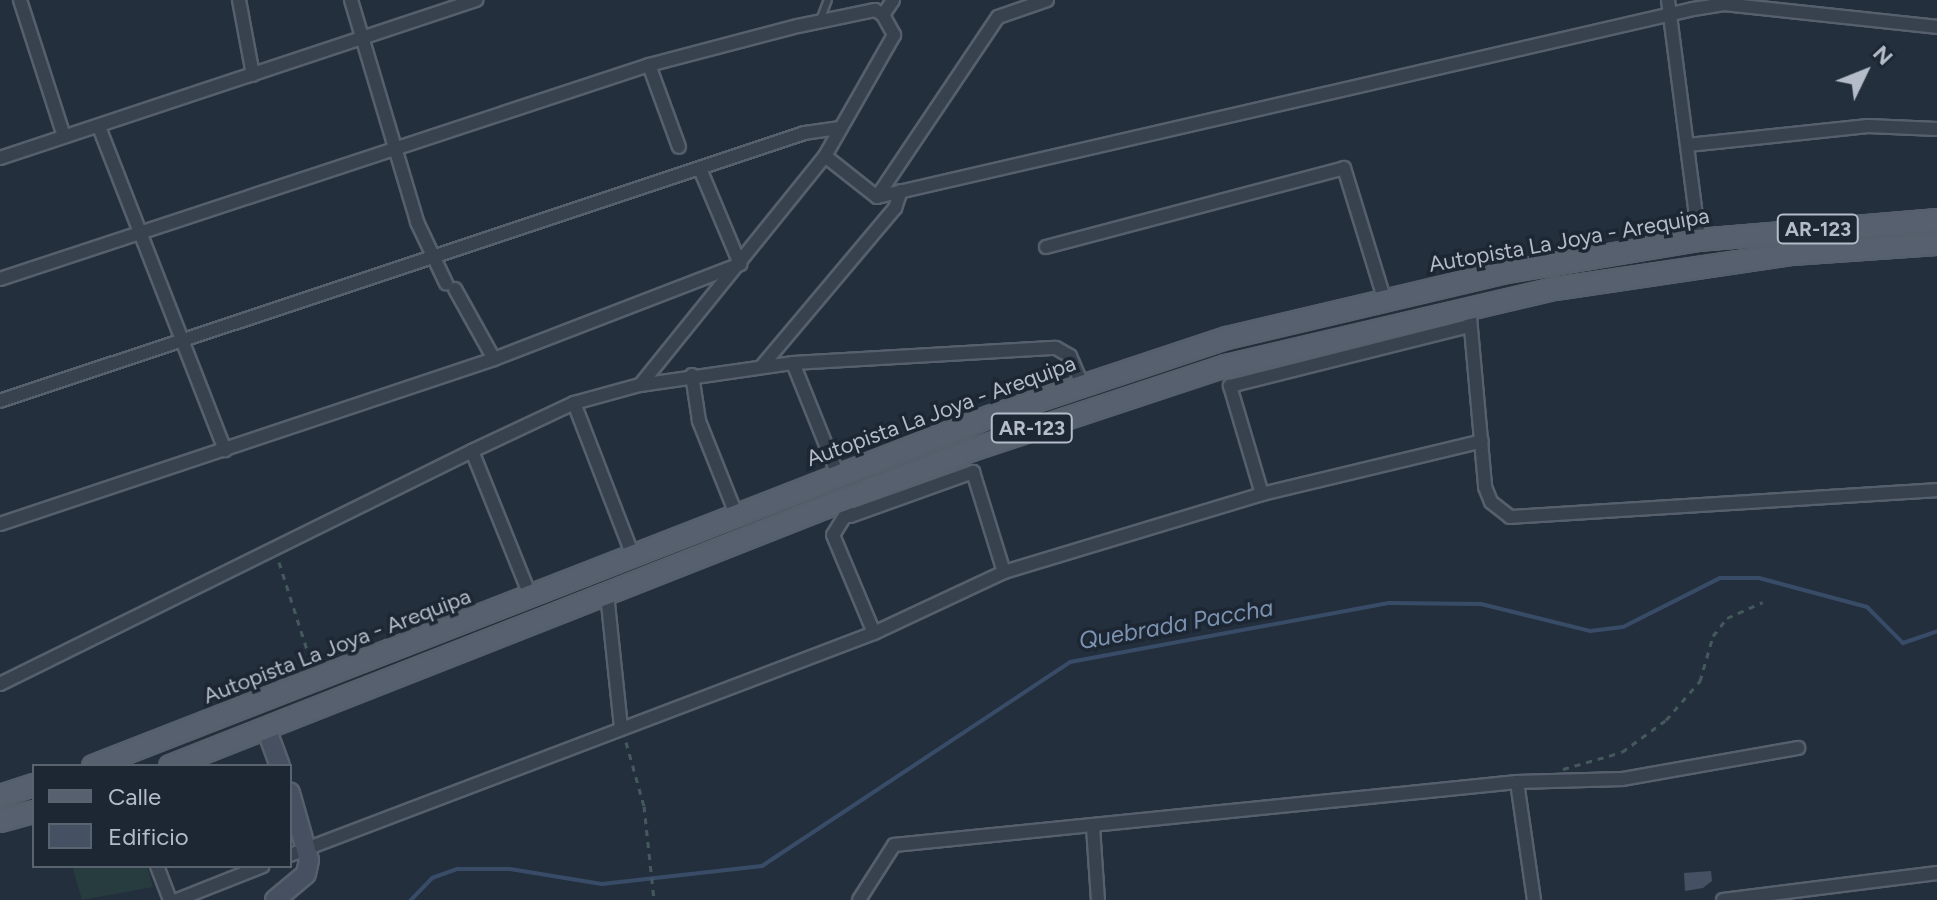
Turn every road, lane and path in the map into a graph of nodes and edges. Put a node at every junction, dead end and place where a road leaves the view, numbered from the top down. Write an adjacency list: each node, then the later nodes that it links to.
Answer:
1 (20, 0): 19 (street)
2 (239, 0): 15 (street)
3 (351, 0): 13 (street)
4 (828, 0): 11 (lane)
5 (893, 0): 9 (street)
6 (1047, 0): 27 (street)
7 (1668, 0): 10 (street)
8 (470, 1): 13 (street)
9 (883, 15): 11 (street); 17 (street)
10 (1671, 15): 12 (street); 20 (street); 26 (street)
11 (819, 23): 14 (street)
12 (1937, 27)
13 (359, 40): 15 (street); 22 (street)
14 (649, 65): 21 (street); 22 (street)
15 (253, 75): 16 (street)
16 (99, 127): 19 (street); 29 (street)
17 (840, 128): 23 (street); 25 (street)
18 (1937, 129): 20 (street)
19 (64, 136): 24 (street)
20 (1688, 145): 30 (street)
21 (679, 147)
22 (394, 149): 29 (street); 33 (street)
23 (825, 156): 27 (street); 34 (street)
24 (0, 158)
25 (701, 171): 33 (street); 34 (street)
26 (901, 191): 27 (street); 41 (street)
27 (877, 197)
28 (1937, 220): 30 (main road, Autopista La Joya - Arequipa / AR-123)
29 (138, 232): 35 (street); 38 (street)
30 (1699, 240): 36 (main road, Autopista La Joya - Arequipa / AR-123)
31 (1937, 244): 37 (main road, Autopista La Joya - Arequipa / AR-123)
32 (1046, 247): 36 (street)
33 (432, 257): 38 (street); 39 (street)
34 (740, 264): 39 (street); 44 (street)
35 (0, 279)
36 (1384, 298): 43 (main road, Autopista La Joya - Arequipa / AR-123)
37 (1469, 316): 47 (street); 52 (street); 53 (main road, Autopista La Joya - Arequipa / AR-123)
38 (180, 340): 45 (street); 48 (street)
39 (494, 359): 48 (street)
40 (793, 363): 41 (street); 43 (street); 50 (street)
41 (762, 366): 42 (street)
42 (692, 375): 44 (street); 54 (street)
43 (1082, 384): 50 (main road, Autopista La Joya - Arequipa / AR-123)
44 (640, 385): 46 (street)
45 (0, 401)
46 (574, 403): 49 (street); 57 (street)
47 (1482, 441): 51 (street); 52 (street)
48 (225, 450): 55 (street)
49 (472, 451): 56 (street); 60 (street)
50 (838, 475): 54 (main road, Autopista La Joya - Arequipa / AR-123)
51 (1937, 490)
52 (1262, 494): 58 (street)
53 (847, 508): 58 (street); 59 (main road, Autopista La Joya - Arequipa / AR-123); 62 (street)
54 (736, 514): 57 (main road, Autopista La Joya - Arequipa / AR-123)
55 (0, 524)
56 (274, 547): 63 (path); 64 (street)
57 (633, 556): 60 (main road, Autopista La Joya - Arequipa / AR-123)
58 (1004, 572): 62 (street)
59 (607, 594): 65 (street); 66 (main road, Autopista La Joya - Arequipa / AR-123)
60 (530, 595): 63 (main road, Autopista La Joya - Arequipa / AR-123)
61 (1763, 602): 72 (path)
62 (874, 633): 65 (street)
63 (316, 679): 68 (main road, Autopista La Joya - Arequipa / AR-123)
64 (0, 684)
65 (621, 727): 79 (street); 87 (path)
66 (266, 728): 69 (main road, Autopista La Joya - Arequipa / AR-123); 70 (street)
67 (1798, 748): 72 (street)
68 (98, 764)
69 (175, 764)
70 (279, 764)
71 (1517, 782): 72 (street); 78 (street); 90 (street)
72 (1556, 783)
73 (32, 786): 74 (main road)
74 (0, 796)
75 (292, 798): 79 (street)
76 (32, 813): 77 (main road)
77 (0, 821)
78 (1093, 827): 88 (street); 89 (street)
79 (310, 847): 80 (street); 86 (street)
80 (292, 854)
81 (158, 868): 84 (street)
82 (258, 868): 85 (street)
83 (1937, 873): 91 (street)
84 (170, 900)
85 (177, 900)
86 (275, 900)
87 (654, 900)
88 (859, 900)
89 (1098, 900)
90 (1534, 900)
91 (1723, 900)

